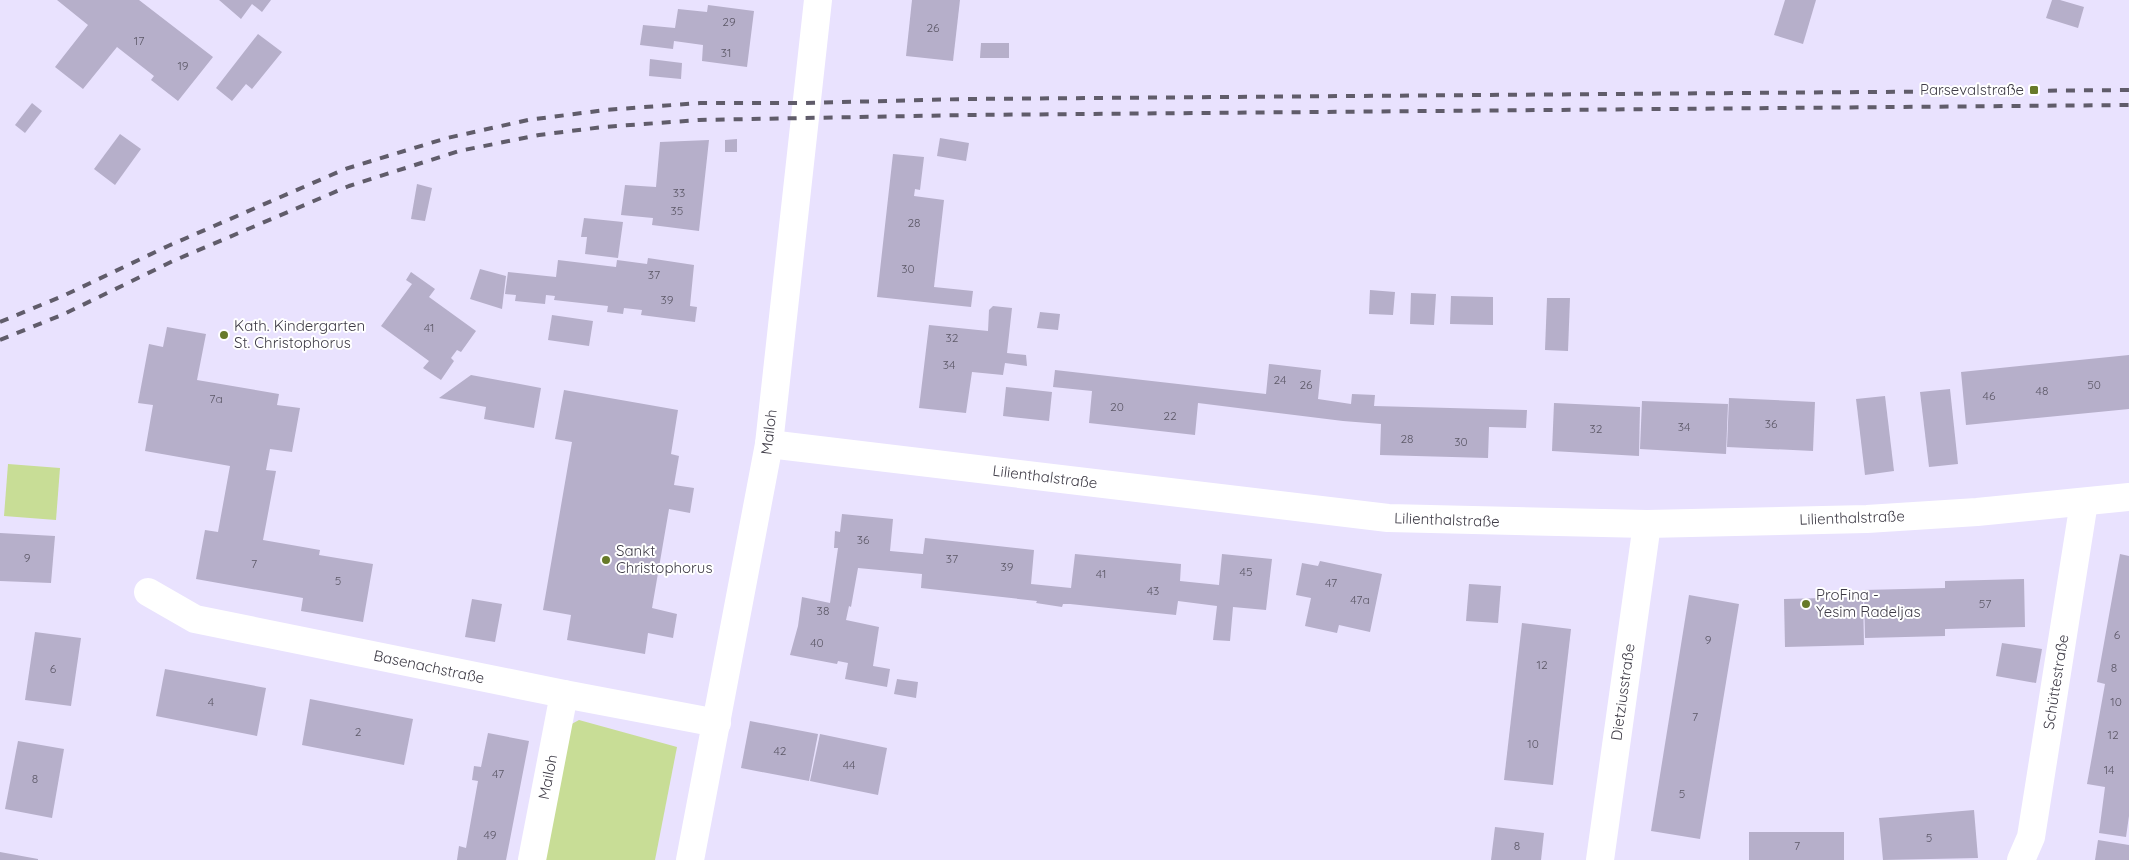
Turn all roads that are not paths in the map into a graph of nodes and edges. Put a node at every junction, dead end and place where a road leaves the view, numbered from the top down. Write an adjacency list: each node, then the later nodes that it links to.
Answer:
1 (818, 0): 2 (street, Mailoh)
2 (769, 444): 5 (street, Lilienthalstraße); 8 (street, Mailoh)
3 (2129, 497): 4 (street, Lilienthalstraße)
4 (2084, 502): 5 (street, Lilienthalstraße); 12 (street, Schüttestraße)
5 (1647, 524): 11 (street, Dietziusstraße)
6 (148, 592): 7 (street, Basenachstraße)
7 (564, 694): 8 (street, Basenachstraße); 9 (street, Mailoh)
8 (717, 723): 10 (street, Mailoh)
9 (532, 860)
10 (690, 860)
11 (1600, 860)
12 (2021, 860)

